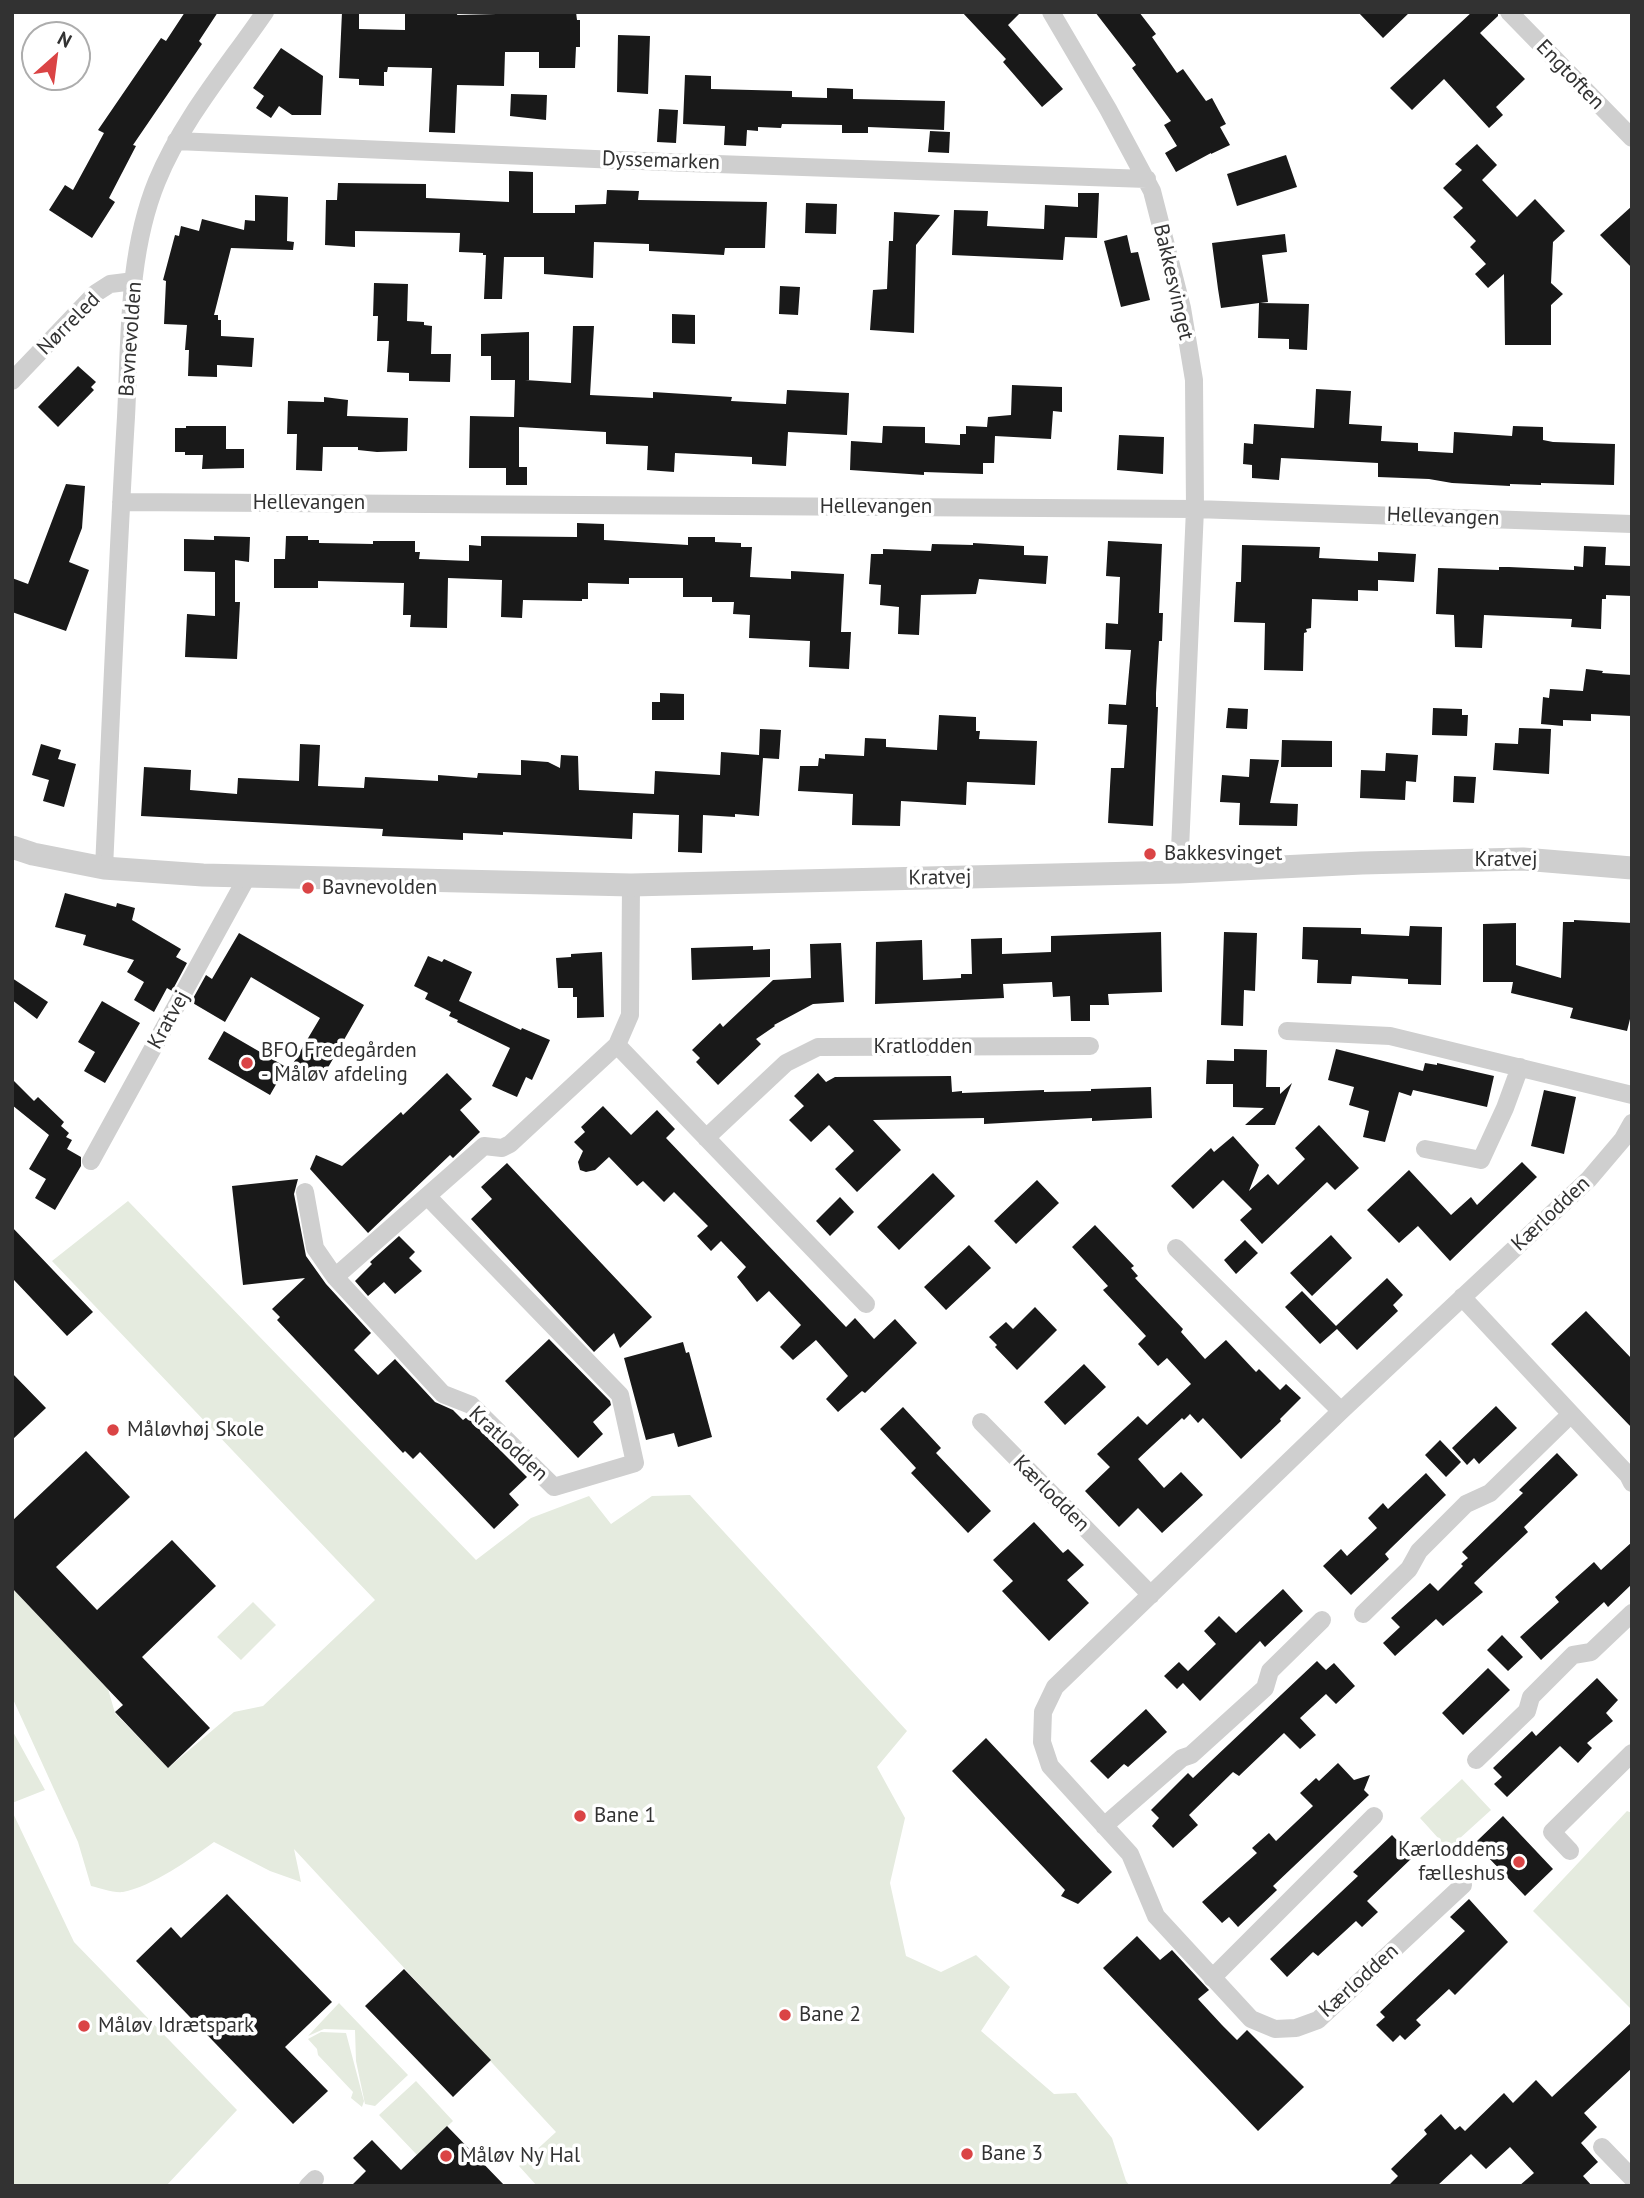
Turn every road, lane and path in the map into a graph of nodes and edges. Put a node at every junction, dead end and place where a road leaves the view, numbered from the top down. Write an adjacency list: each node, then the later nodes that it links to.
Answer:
1 (265, 12): 5 (street, Bavnevolden)
2 (1051, 12): 6 (street, Bakkesvinget)
3 (1509, 12): 4 (street, Engtoften)
4 (1632, 138)
5 (176, 141): 6 (street, Dyssemarken); 7 (street, Bavnevolden)
6 (1147, 178): 10 (street, Bakkesvinget)
7 (134, 281): 8 (street, Nørreled); 9 (street, Bavnevolden)
8 (12, 382)
9 (121, 502): 10 (street, Hellevangen); 13 (street, Bavnevolden)
10 (1195, 509): 11 (street, Hellevangen); 15 (street, Bakkesvinget)
11 (1632, 524)
12 (12, 847): 13 (street, Kratvej)
13 (104, 868): 16 (street, Kratvej)
14 (1632, 868): 15 (street, Kratvej)
15 (1178, 872): 17 (street, Kratvej)
16 (247, 877): 17 (street, Kratvej); 26 (street, Kratvej)
17 (631, 885): 19 (street)
18 (1287, 1031): 21 (street)
19 (617, 1045): 24 (street); 28 (street)
20 (1090, 1046): 24 (street, Kratlodden)
21 (1520, 1067): 22 (street); 25 (street)
22 (1632, 1095)
23 (1632, 1122): 31 (street, Kærlodden)
24 (706, 1138): 32 (street)
25 (1425, 1149)
26 (91, 1161)
27 (305, 1192): 30 (street, Kratlodden)
28 (427, 1196): 30 (street); 30 (street, Kratlodden)
29 (1176, 1248): 33 (street)
30 (335, 1277)
31 (1462, 1297): 33 (street, Kærlodden); 34 (street)
32 (866, 1304)
33 (1341, 1410): 37 (street, Kærlodden)
34 (1571, 1414): 36 (street); 38 (street)
35 (981, 1422): 37 (street, Kærlodden)
36 (1632, 1483)
37 (1151, 1595): 44 (street, Kærlodden)
38 (1363, 1614)
39 (1632, 1614): 42 (street)
40 (1322, 1620): 44 (street)
41 (1632, 1753): 45 (street)
42 (1476, 1760)
43 (1374, 1816): 47 (street)
44 (1104, 1826): 47 (street, Kærlodden)
45 (1570, 1851)
46 (1463, 1885): 47 (street, Kærlodden)
47 (1212, 1978)
48 (1602, 2147): 49 (street)
49 (1632, 2178)

